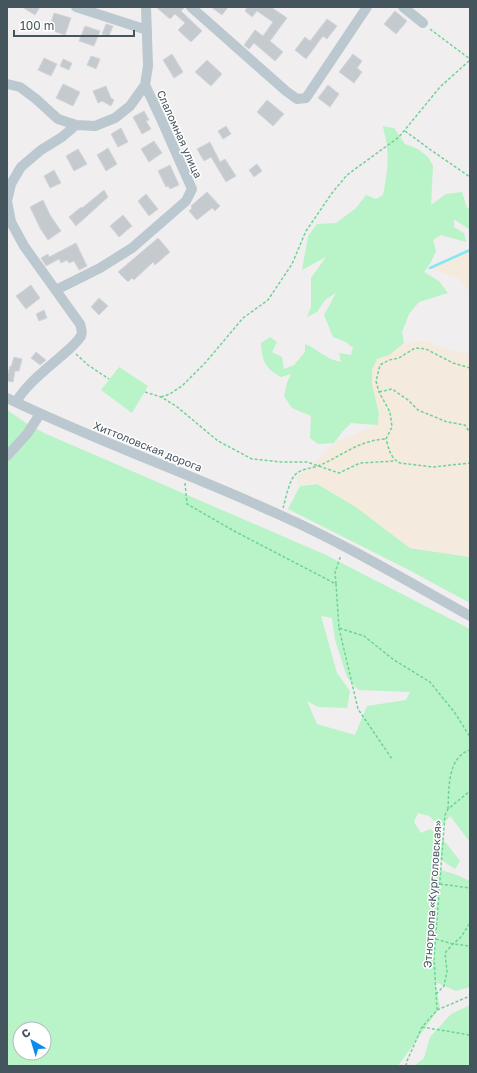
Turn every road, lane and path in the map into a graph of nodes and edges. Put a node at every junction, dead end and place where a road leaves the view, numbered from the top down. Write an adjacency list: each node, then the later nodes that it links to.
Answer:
1 (76, 7): 7 (street)
2 (146, 7): 7 (street)
3 (191, 7): 4 (street)
4 (366, 7)
5 (404, 7): 6 (street)
6 (423, 24): 8 (path)
7 (147, 30): 10 (street)
8 (470, 59): 12 (path)
9 (7, 84): 11 (street)
10 (145, 85): 11 (street); 14 (street, Слаломная улица)
11 (76, 125): 14 (street)
12 (405, 131): 13 (path); 20 (path)
13 (470, 177)
14 (56, 290): 15 (street)
15 (70, 349): 17 (path); 21 (street)
16 (470, 368): 19 (path)
17 (109, 380)
18 (145, 392): 20 (path)
19 (379, 392): 23 (path); 24 (path)
20 (161, 397): 28 (path)
21 (12, 400): 22 (street, Хиттоловская дорога)
22 (40, 414): 25 (street); 29 (street, Хиттоловская дорога)
23 (470, 433)
24 (386, 440): 26 (path); 28 (path)
25 (7, 456)
26 (395, 460): 27 (path); 28 (path)
27 (470, 463)
28 (318, 466): 30 (path)
29 (184, 474): 30 (street, Хиттоловская дорога); 32 (path)
30 (281, 515): 31 (street, Хиттоловская дорога)
31 (344, 546): 32 (path); 33 (street, Хиттоловская дорога)
32 (336, 584): 34 (path)
33 (470, 616)
34 (339, 628): 35 (path); 37 (path)
35 (470, 737)
36 (470, 750): 39 (path)
37 (392, 759)
38 (470, 791): 39 (path, Этнотропа «Курголовская»)
39 (448, 809): 40 (path, Этнотропа «Курголовская»)
40 (440, 884): 41 (path); 43 (path, Этнотропа «Курголовская»)
41 (470, 888)
42 (470, 923): 44 (path)
43 (436, 939): 44 (path); 46 (path, Этнотропа «Курголовская»)
44 (453, 944): 45 (path); 46 (path)
45 (470, 946)
46 (436, 994): 48 (path, Этнотропа «Курголовская»)
47 (470, 996): 48 (path)
48 (437, 1010): 49 (path)
49 (422, 1028): 50 (path); 51 (path)
50 (470, 1035)
51 (406, 1066)

